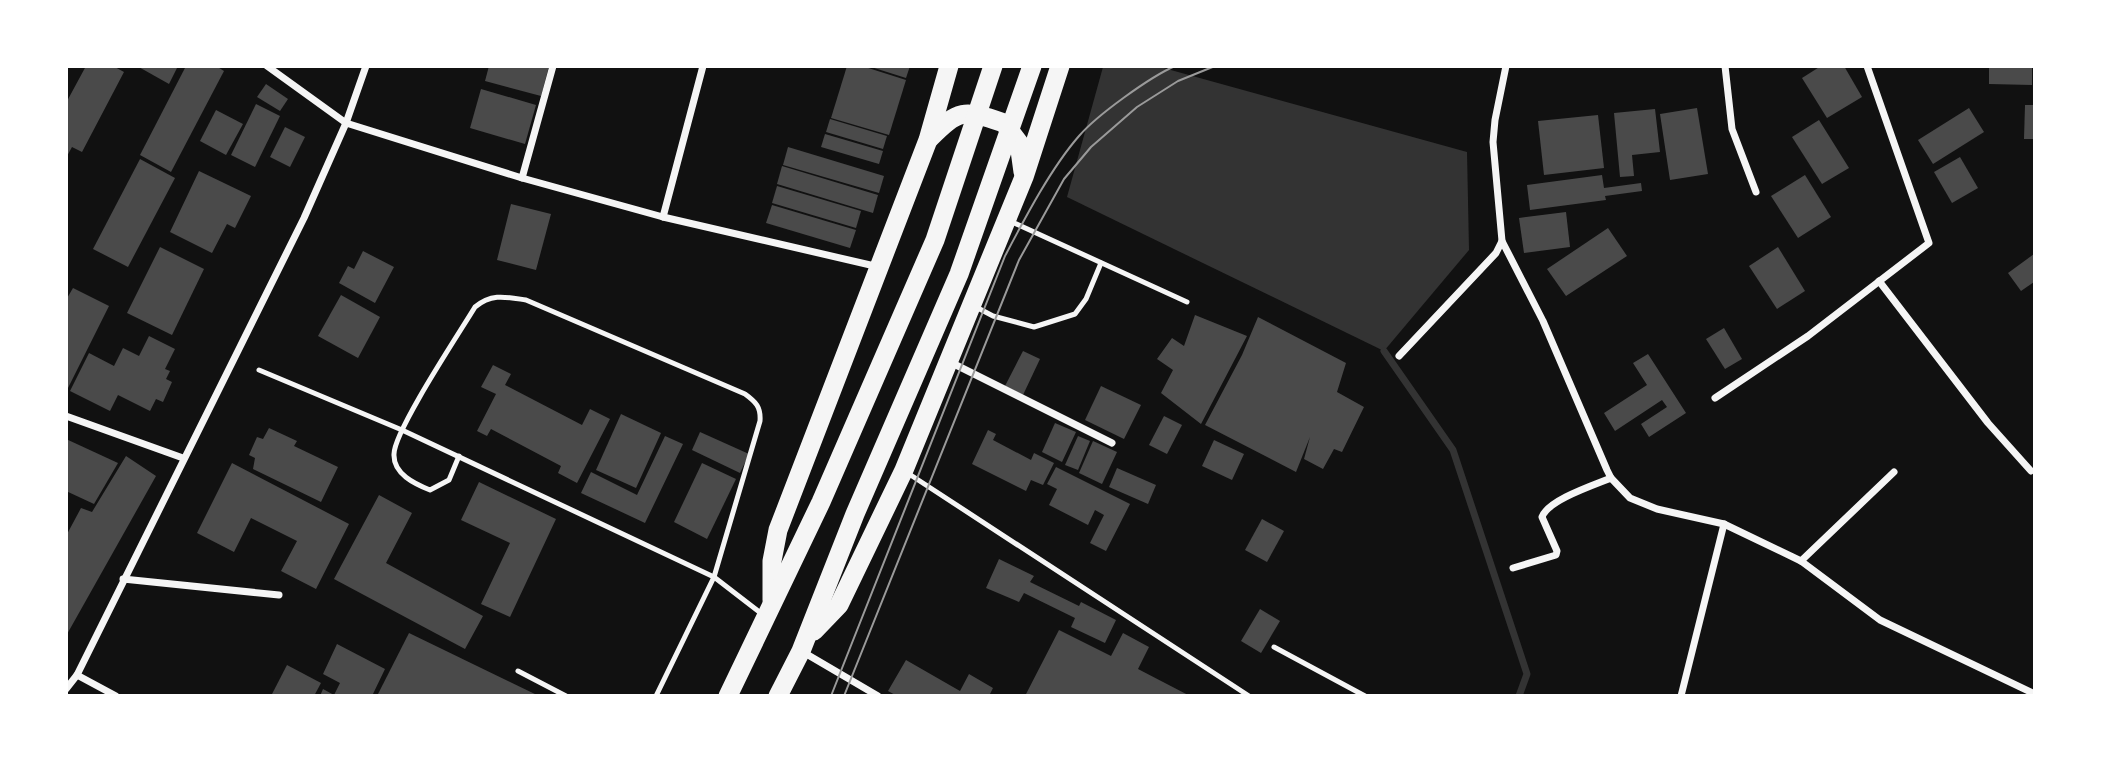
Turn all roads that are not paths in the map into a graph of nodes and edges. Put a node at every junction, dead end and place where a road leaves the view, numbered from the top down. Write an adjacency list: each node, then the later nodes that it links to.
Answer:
1 (267, 66): 12 (street)
2 (366, 66): 12 (street)
3 (553, 66): 15 (street)
4 (703, 66): 17 (street)
5 (949, 66): 13 (highway)
6 (993, 66): 44 (highway)
7 (1032, 66): 45 (highway)
8 (1060, 66): 14 (highway)
9 (1506, 66): 19 (street)
10 (1725, 66): 16 (street)
11 (1867, 66): 22 (street)
12 (346, 122): 15 (street); 33 (street)
13 (928, 140): 14 (highway); 21 (highway)
14 (1024, 177): 18 (highway)
15 (522, 178): 17 (street)
16 (1756, 192)
17 (663, 217): 21 (street)
18 (1007, 220): 20 (lane); 24 (highway)
19 (1502, 241): 25 (street); 37 (street)
20 (1101, 263): 23 (lane); 24 (lane)
21 (880, 267): 44 (highway)
22 (1879, 281): 28 (street); 35 (street)
23 (1188, 302)
24 (973, 305): 26 (highway)
25 (1399, 356)
26 (950, 362): 31 (street); 34 (highway)
27 (259, 370): 30 (lane)
28 (1715, 398)
29 (66, 416): 33 (street)
30 (402, 430): 32 (lane); 32 (lane); 41 (lane)
31 (1112, 443)
32 (459, 456): 41 (lane)
33 (183, 458): 42 (street)
34 (904, 470): 45 (highway); 57 (lane)
35 (2031, 471)
36 (1894, 472): 39 (street)
37 (1611, 478): 38 (street); 40 (street)
38 (1724, 524): 39 (street); 59 (street)
39 (1801, 561): 50 (street)
40 (1513, 568)
41 (714, 577): 44 (lane); 53 (lane)
42 (123, 579): 43 (street); 48 (street)
43 (279, 595)
44 (769, 613): 54 (highway)
45 (804, 645): 55 (highway); 56 (street)
46 (1274, 647): 58 (lane)
47 (518, 671): 52 (lane)
48 (77, 675): 49 (street); 51 (street)
49 (66, 689)
50 (2035, 694)
51 (116, 695)
52 (566, 695)
53 (656, 695)
54 (728, 695)
55 (778, 695)
56 (878, 695)
57 (1249, 695)
58 (1365, 695)
59 (1681, 695)

